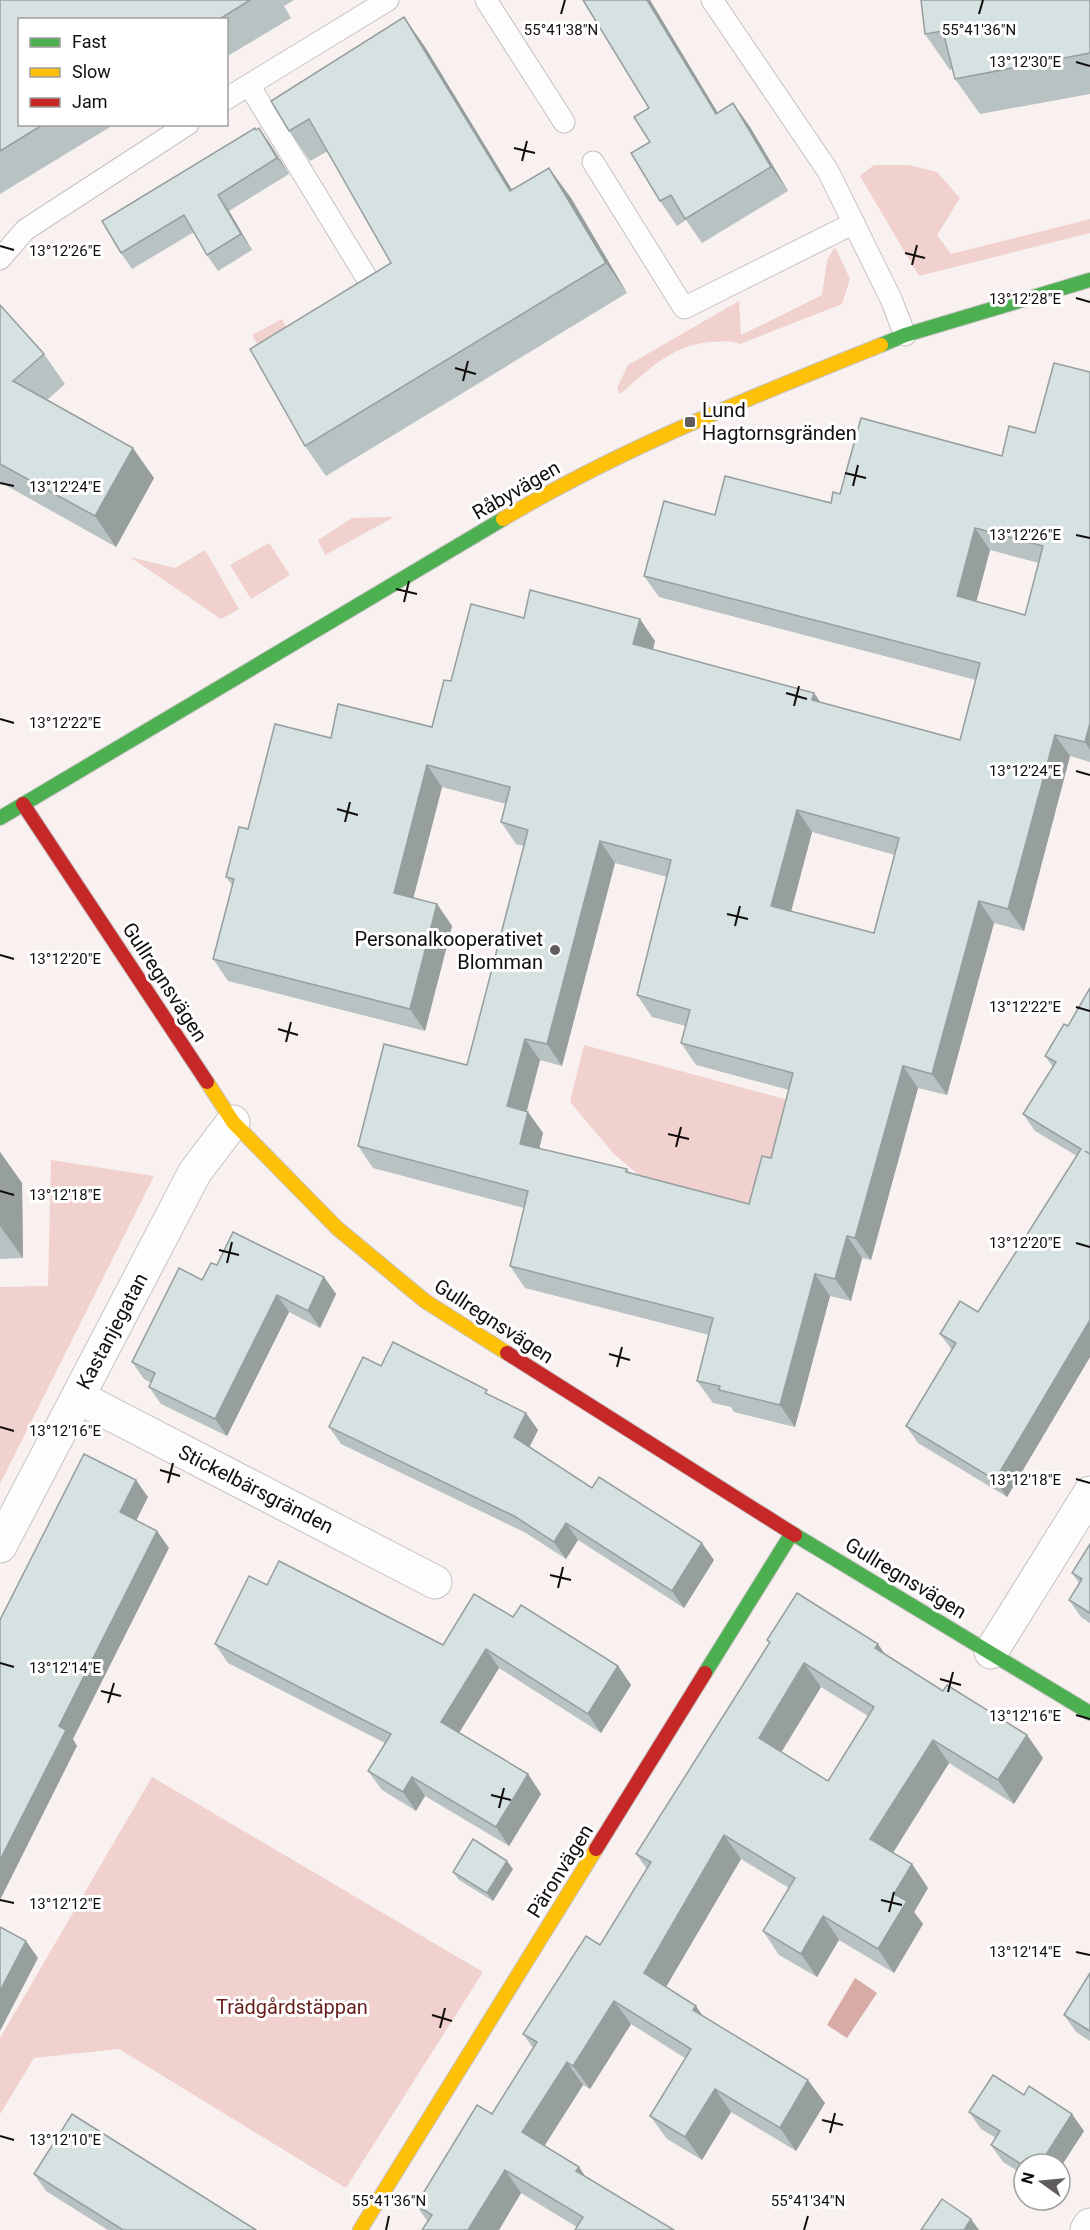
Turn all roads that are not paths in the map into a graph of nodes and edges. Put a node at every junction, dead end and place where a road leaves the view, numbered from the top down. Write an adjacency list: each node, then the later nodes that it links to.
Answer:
1 (388, 0): 4 (lane)
2 (486, 0): 6 (lane)
3 (712, 0): 9 (lane)
4 (249, 85): 5 (lane); 11 (lane)
5 (228, 98)
6 (564, 122)
7 (185, 126): 10 (lane)
8 (593, 162): 9 (lane)
9 (854, 223): 13 (lane)
10 (0, 260)
11 (365, 275)
12 (1090, 280): 13 (street, Råbyvägen)
13 (905, 335): 14 (street, Råbyvägen)
14 (23, 804): 15 (street, Råbyvägen); 16 (street, Gullregnsvägen)
15 (0, 818)
16 (233, 1122): 17 (street, Kastanjegatan); 19 (street, Gullregnsvägen)
17 (78, 1397): 20 (street, Kastanjegatan); 21 (street, Stickelbärsgränden)
18 (1090, 1493): 22 (street)
19 (792, 1533): 22 (street, Gullregnsvägen); 25 (street, Päronvägen)
20 (0, 1546)
21 (435, 1582)
22 (991, 1652): 23 (street, Gullregnsvägen)
23 (1090, 1713)
24 (1090, 2225): 26 (street)
25 (360, 2230)
26 (1087, 2230)

